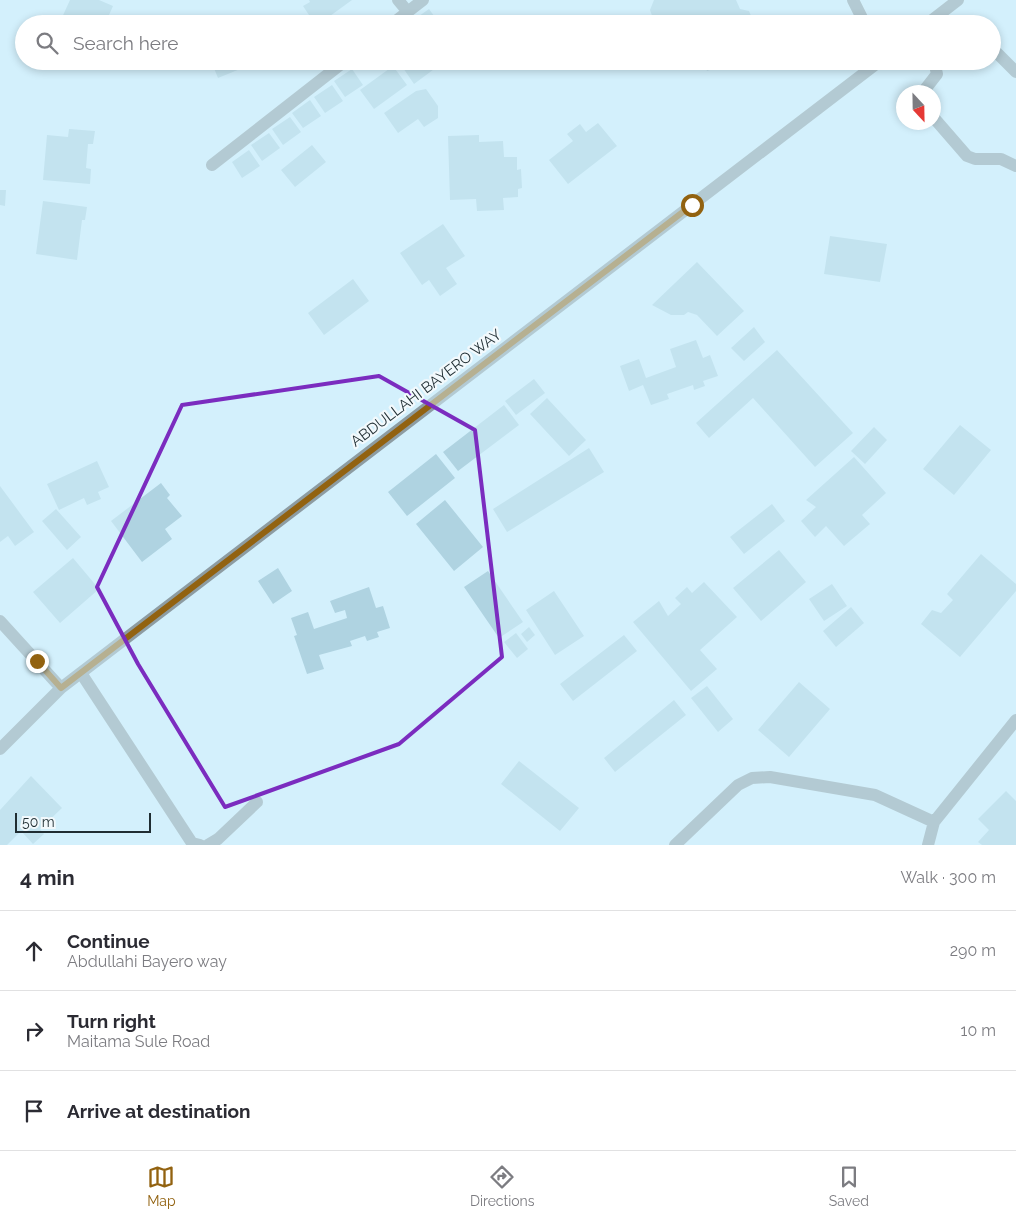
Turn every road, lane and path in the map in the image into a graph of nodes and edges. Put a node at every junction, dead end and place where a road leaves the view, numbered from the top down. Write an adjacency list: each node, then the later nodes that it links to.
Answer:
1 (398, 0): 5 (street)
2 (422, 0): 5 (street)
3 (853, 0): 7 (street)
4 (958, 0): 8 (street)
5 (408, 12): 6 (street)
6 (404, 15)
7 (860, 15)
8 (939, 15)
9 (1001, 57): 13 (street)
10 (333, 70): 16 (street)
11 (868, 70): 19 (street, ABDULLAHI BAYERO WAY)
12 (936, 70): 14 (street)
13 (1016, 72)
14 (928, 85)
15 (941, 126): 17 (street)
16 (212, 165)
17 (1016, 166)
18 (0, 621): 20 (street)
19 (81, 673): 20 (street, ABDULLAHI BAYERO WAY); 25 (street)
20 (61, 688): 22 (street, ABDULLAHI BAYERO WAY)
21 (1016, 720): 24 (street)
22 (0, 749)
23 (257, 802): 26 (street)
24 (934, 822): 27 (street); 28 (street)
25 (200, 845)
26 (208, 845)
27 (675, 845)
28 (928, 845)

